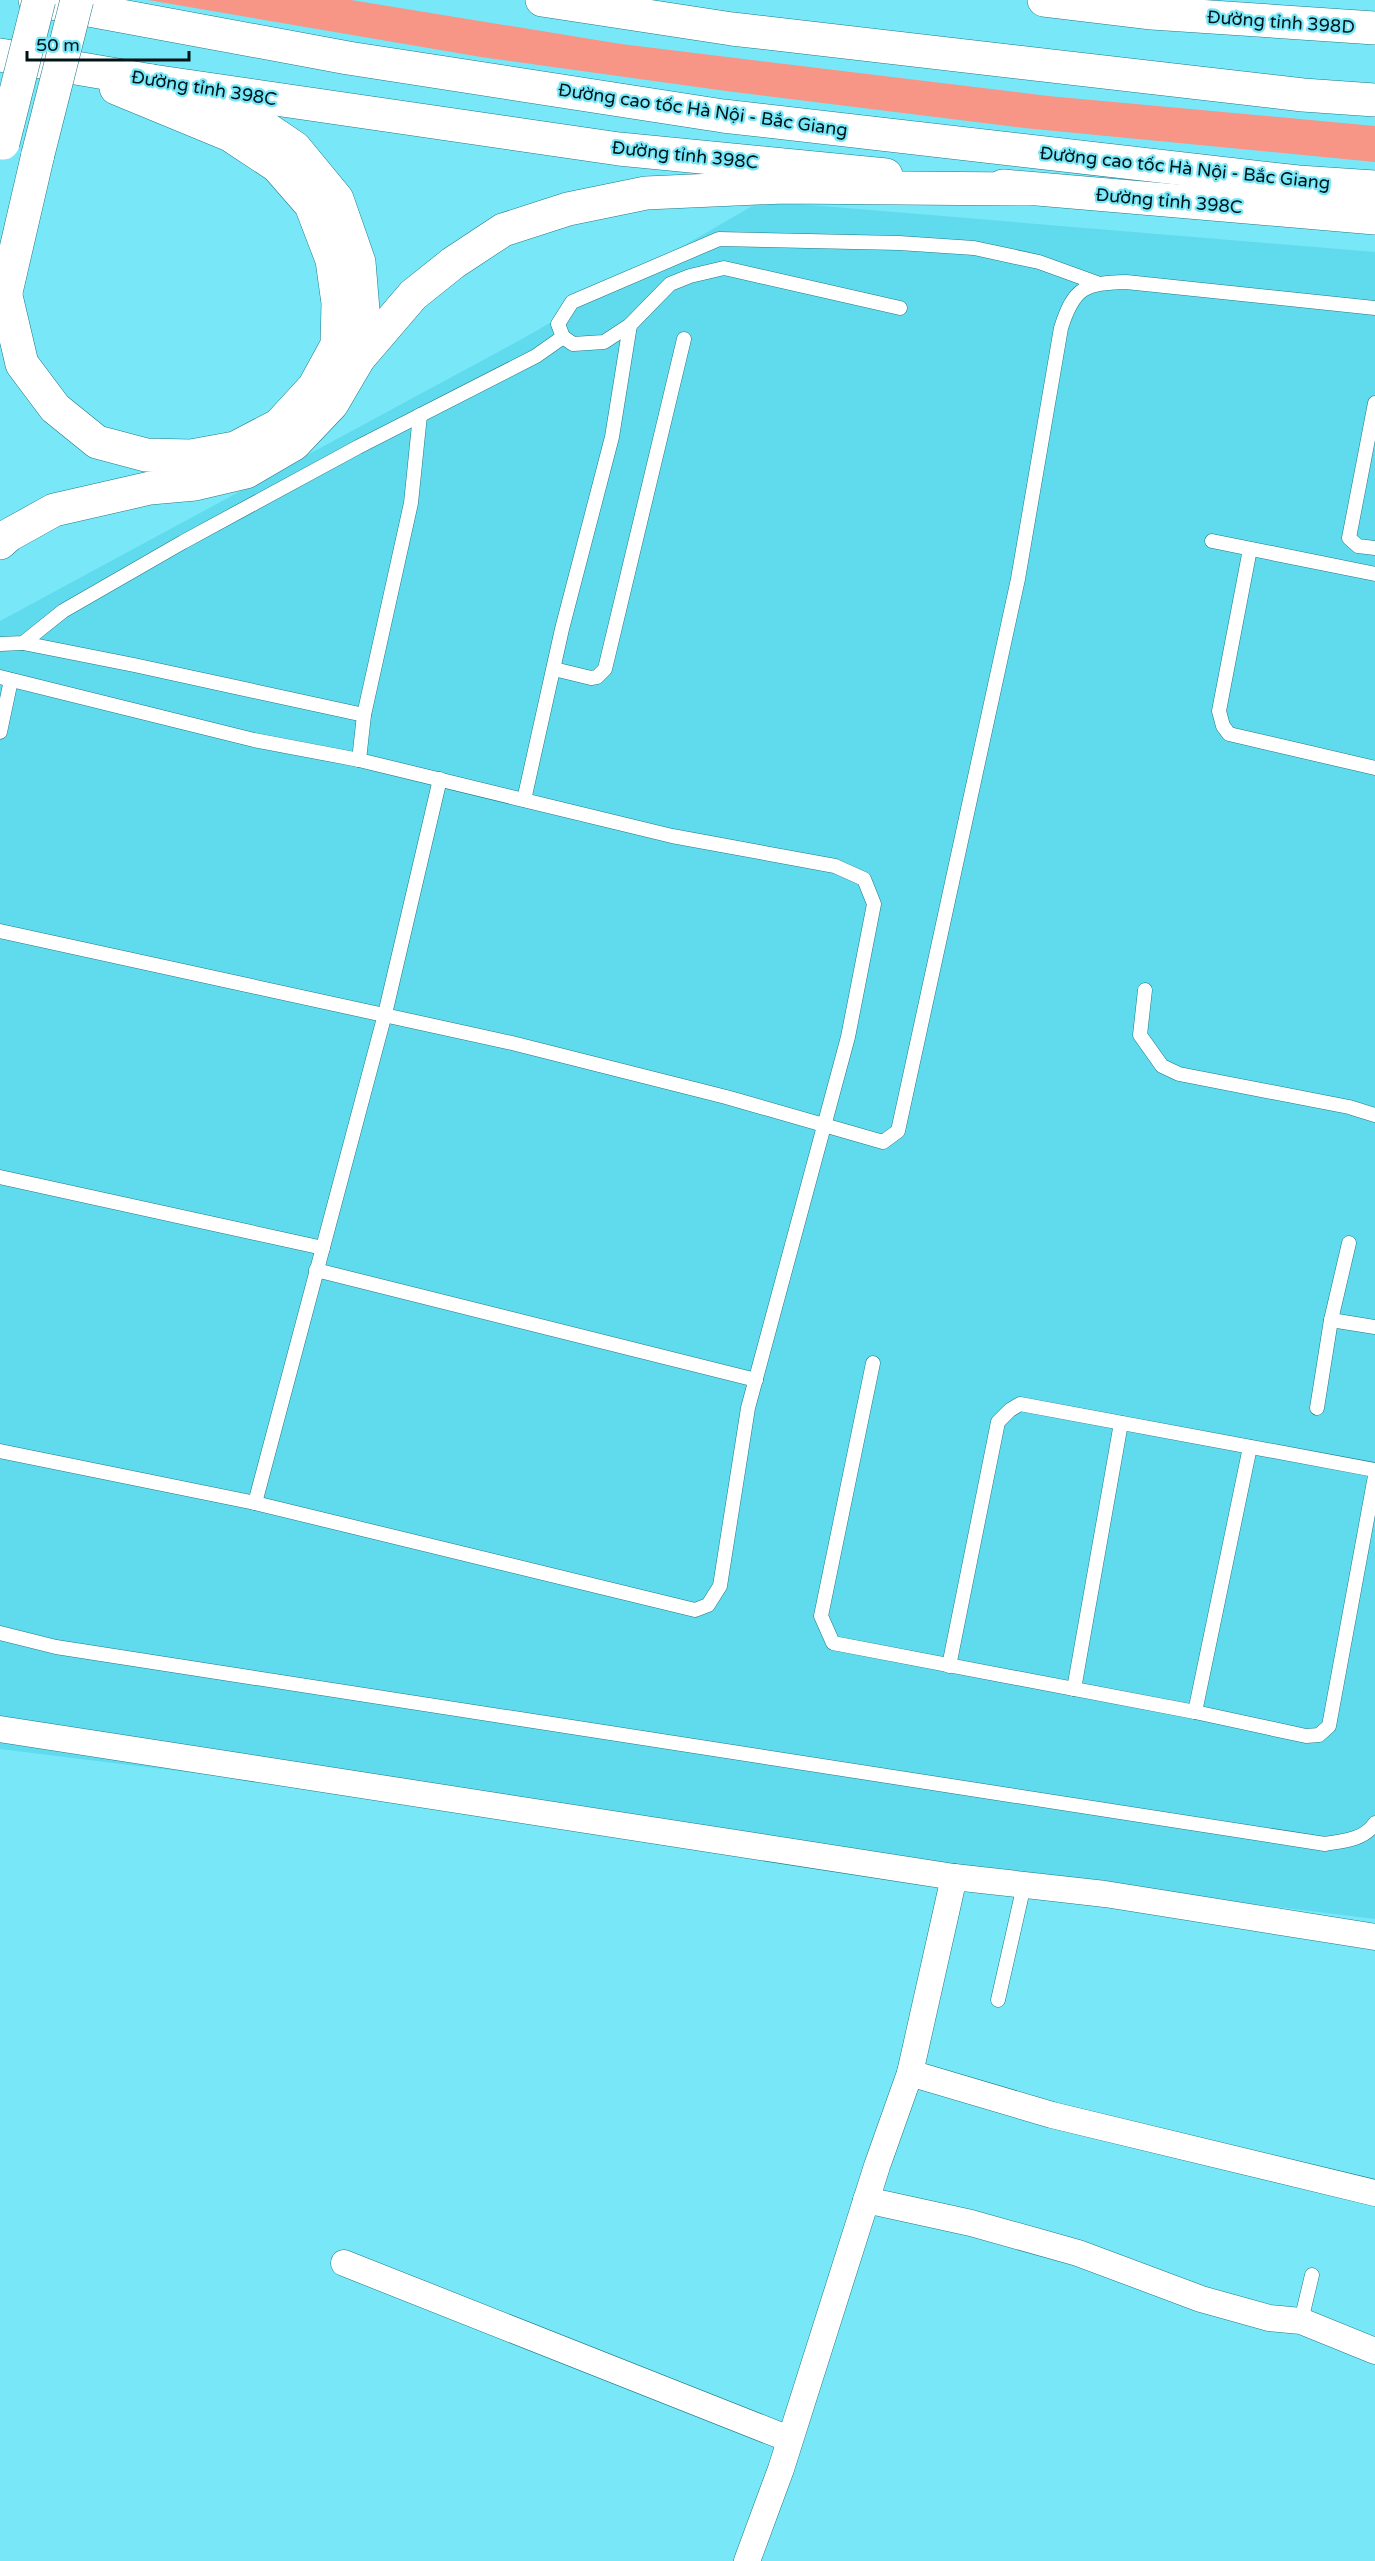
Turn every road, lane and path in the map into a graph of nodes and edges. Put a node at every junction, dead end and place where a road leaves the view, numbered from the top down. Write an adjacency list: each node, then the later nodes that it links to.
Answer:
1 (37, 0): 12 (main road, bridge); 13 (main road, Đường cao tốc Hà Nội - Bắc Giang)
2 (77, 0): 17 (main road, bridge)
3 (542, 0): 11 (main road)
4 (1044, 0): 6 (main road, Đường tỉnh 398D)
5 (1124, 0): 6 (main road)
6 (1235, 19): 7 (main road, Đường tỉnh 398D)
7 (1375, 28)
8 (0, 55): 9 (main road, Đường tỉnh 398C)
9 (59, 65): 10 (main road, Đường tỉnh 398C); 17 (main road)
10 (152, 81): 14 (main road, Đường tỉnh 398C); 23 (main road)
11 (1375, 100)
12 (2, 149)
13 (1375, 187)
14 (1030, 189): 15 (main road, Đường tỉnh 398C); 23 (main road)
15 (1375, 218)
16 (1097, 283): 19 (lane); 21 (lane); 45 (lane)
17 (3, 307)
18 (900, 308): 20 (lane)
19 (1375, 308)
20 (630, 325): 21 (lane); 33 (lane)
21 (563, 337): 25 (lane)
22 (684, 339): 33 (lane)
23 (359, 358): 27 (main road)
24 (1375, 403): 28 (lane)
25 (420, 415): 31 (lane); 35 (lane)
26 (1212, 541): 29 (lane)
27 (0, 543)
28 (1375, 548)
29 (1250, 549): 30 (lane); 38 (lane)
30 (1375, 574)
31 (23, 643): 32 (lane); 35 (lane)
32 (0, 644)
33 (554, 669): 40 (lane)
34 (6, 679): 36 (lane); 37 (lane)
35 (364, 715): 37 (lane)
36 (0, 732)
37 (359, 760): 39 (lane)
38 (1375, 768)
39 (440, 779): 40 (lane); 43 (lane)
40 (524, 800): 45 (lane)
41 (0, 931): 43 (lane)
42 (1145, 990): 44 (lane)
43 (385, 1014): 45 (lane); 48 (lane)
44 (1375, 1115)
45 (824, 1126): 53 (lane)
46 (0, 1177): 48 (lane)
47 (1349, 1243): 50 (lane)
48 (322, 1248): 49 (lane)
49 (316, 1270): 53 (lane); 60 (lane)
50 (1331, 1320): 51 (lane); 54 (lane)
51 (1375, 1326)
52 (873, 1363): 62 (lane)
53 (756, 1380): 60 (lane)
54 (1317, 1408)
55 (1121, 1423): 56 (lane); 62 (lane); 63 (lane)
56 (1250, 1447): 58 (lane); 64 (lane)
57 (0, 1451): 60 (lane)
58 (1375, 1470)
59 (1375, 1476): 64 (lane)
60 (255, 1503)
61 (0, 1633): 66 (lane)
62 (949, 1666): 63 (lane)
63 (1074, 1689): 64 (lane)
64 (1195, 1712)
65 (0, 1729): 67 (street)
66 (1375, 1823)
67 (954, 1877): 68 (street); 71 (street)
68 (1023, 1885): 69 (street); 70 (lane)
69 (1375, 1937)
70 (998, 2000)
71 (910, 2073): 72 (street); 73 (street)
72 (1375, 2193)
73 (867, 2200): 76 (street); 78 (street)
74 (344, 2263): 78 (street)
75 (1311, 2275): 76 (lane)
76 (1301, 2321): 77 (street)
77 (1375, 2351)
78 (789, 2439): 79 (street)
79 (747, 2561)

